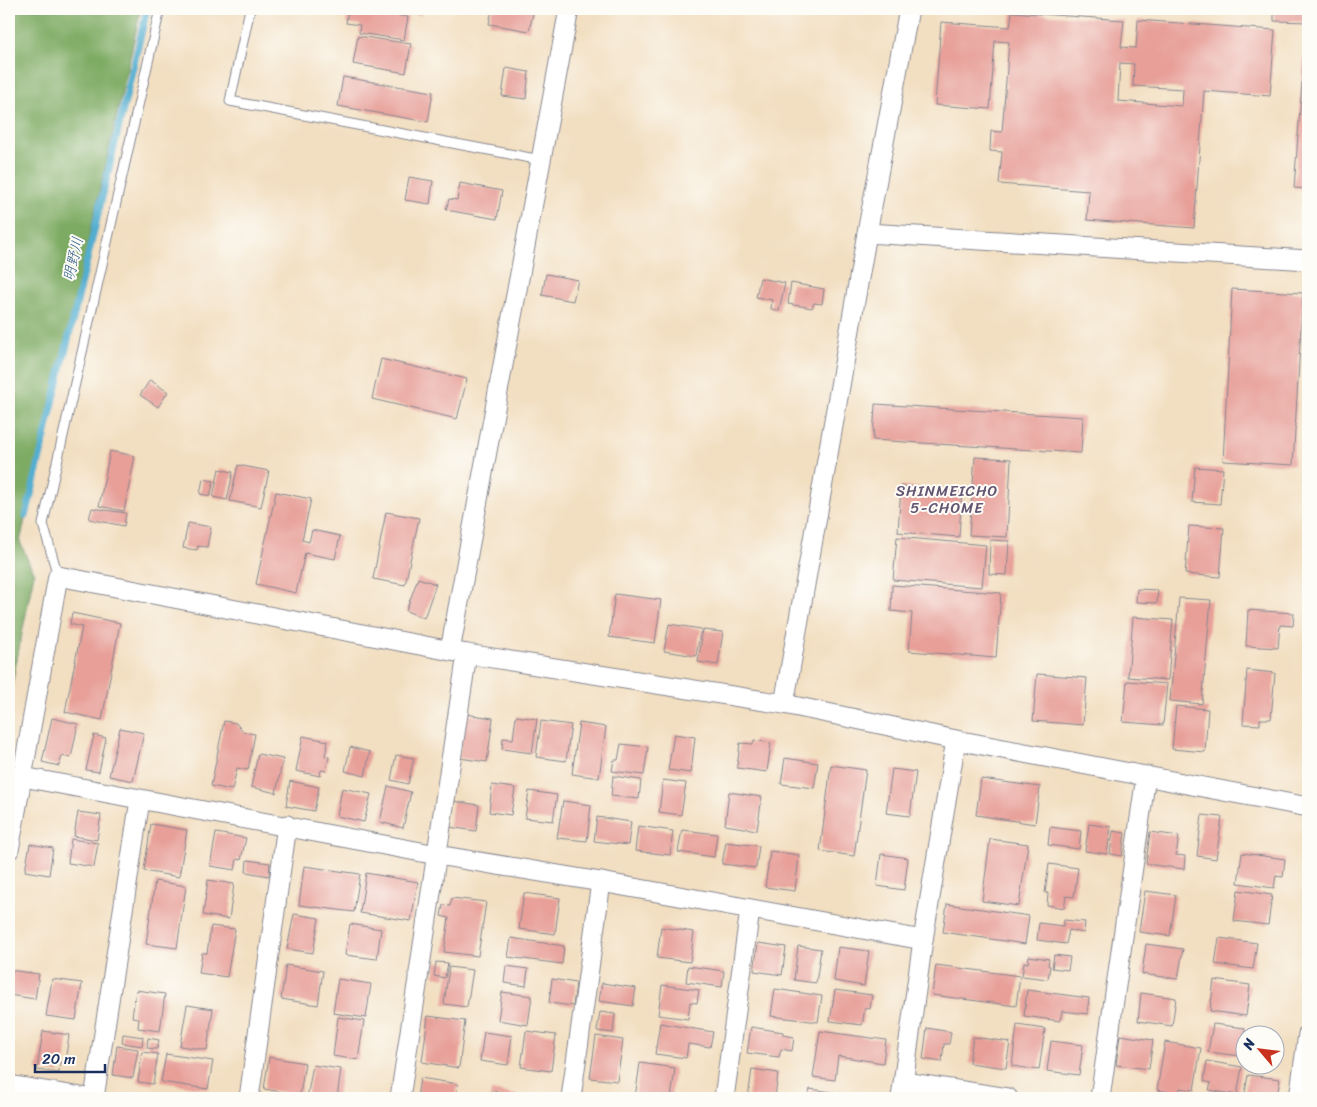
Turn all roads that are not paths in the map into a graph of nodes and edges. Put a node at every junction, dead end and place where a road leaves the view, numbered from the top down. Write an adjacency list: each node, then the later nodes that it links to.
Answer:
1 (160, 9): 8 (lane)
2 (250, 9): 5 (lane)
3 (569, 9): 5 (street)
4 (909, 9): 6 (street)
5 (541, 160): 9 (street)
6 (867, 233): 7 (street); 10 (street)
7 (1308, 260)
8 (58, 576): 9 (street); 13 (street)
9 (458, 652): 10 (street); 18 (street)
10 (784, 704): 11 (street)
11 (956, 740): 12 (street); 21 (street)
12 (1146, 776): 15 (street); 32 (street)
13 (23, 777): 14 (street); 17 (street)
14 (140, 800): 16 (street); 26 (street)
15 (1308, 807)
16 (287, 825): 18 (street); 27 (street)
17 (9, 850)
18 (437, 854): 19 (street); 28 (street)
19 (601, 882): 20 (street); 29 (street)
20 (750, 910): 21 (street); 30 (street)
21 (923, 940): 24 (street)
22 (1308, 1034): 33 (street)
23 (9, 1085): 25 (street)
24 (903, 1090): 31 (street)
25 (88, 1098)
26 (94, 1098)
27 (249, 1098)
28 (400, 1098)
29 (571, 1098)
30 (724, 1098)
31 (1008, 1098)
32 (1100, 1098)
33 (1299, 1098)

